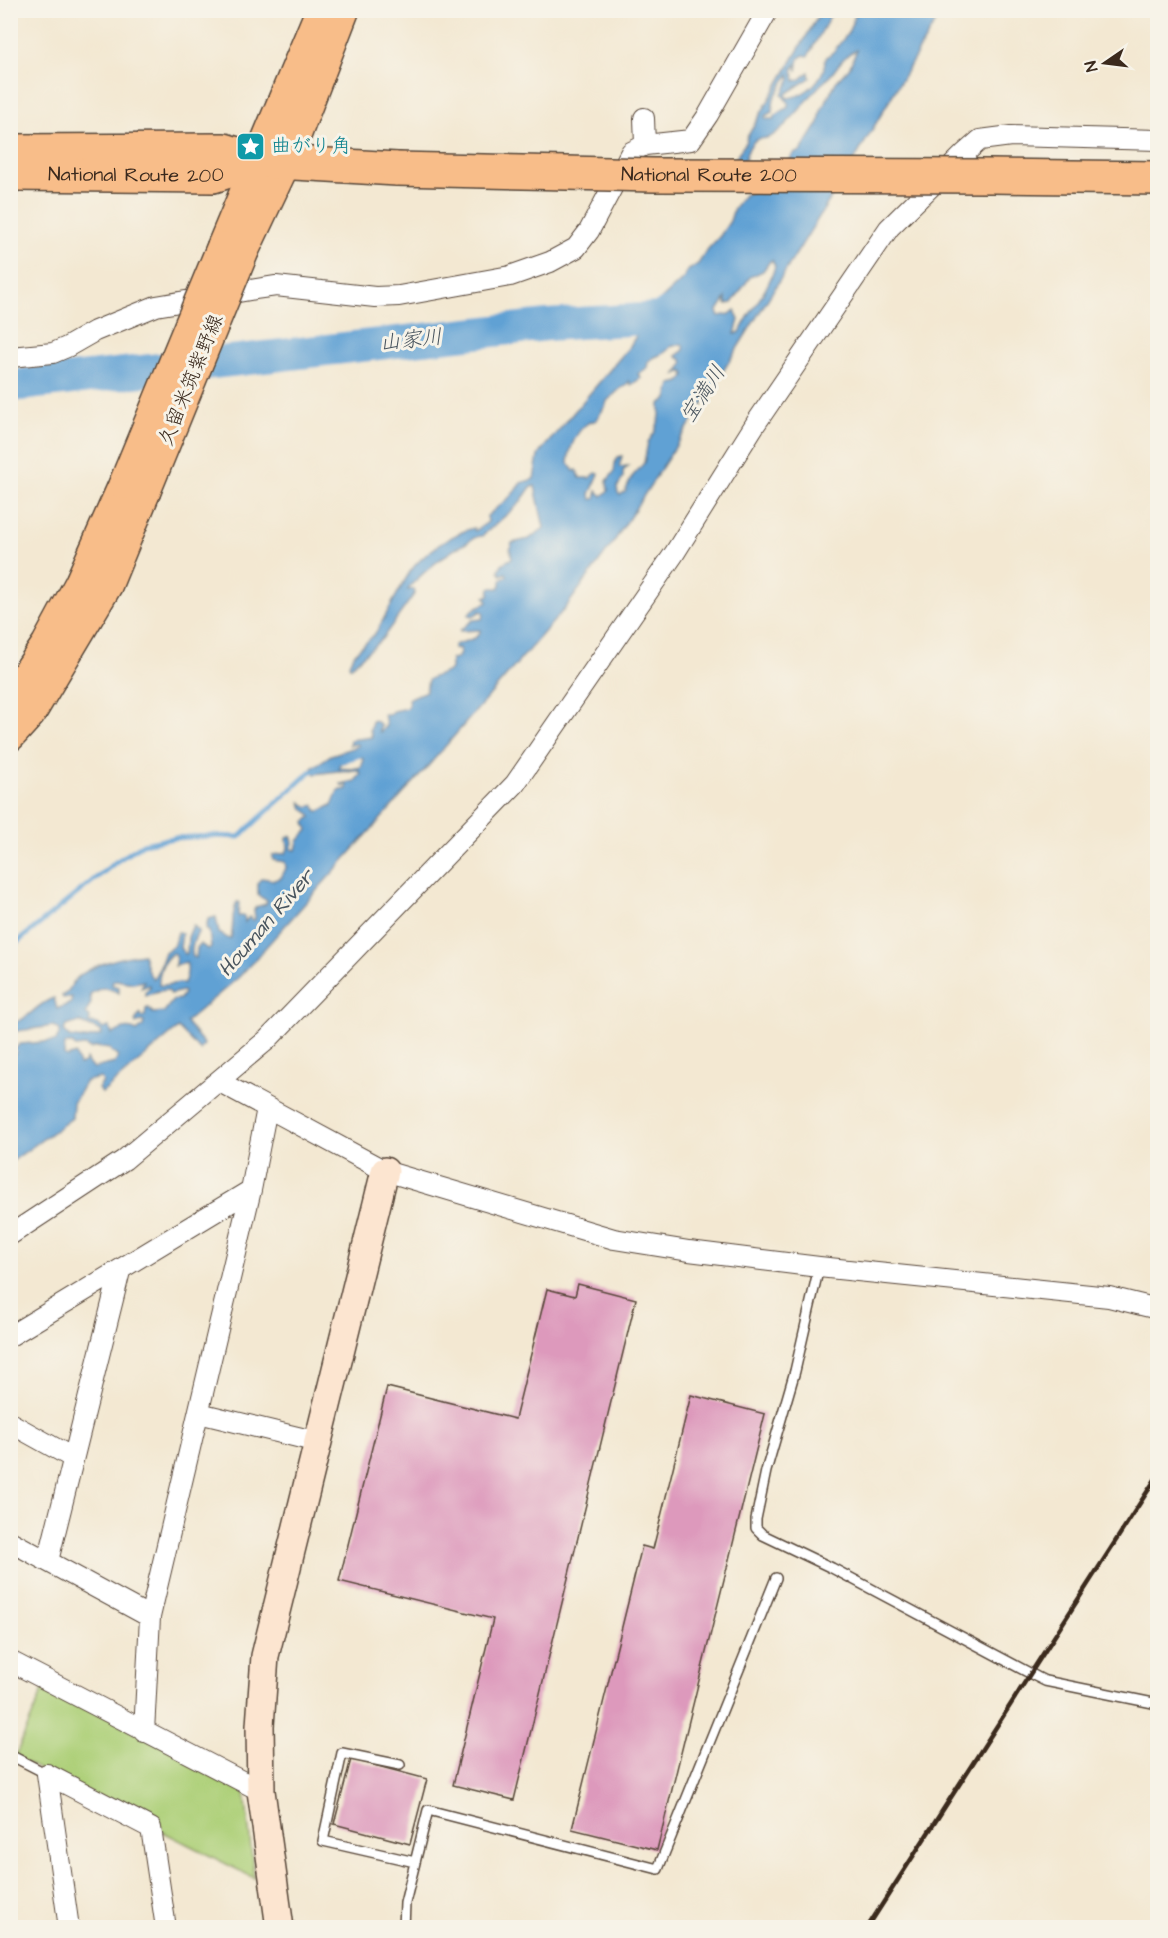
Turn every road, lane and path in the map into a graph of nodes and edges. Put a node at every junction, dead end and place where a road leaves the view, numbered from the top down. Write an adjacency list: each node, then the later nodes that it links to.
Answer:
1 (321, 10): 8 (main road, 久留米筑紫野線)
2 (344, 10): 8 (main road, 久留米筑紫野線)
3 (768, 10): 6 (street)
4 (644, 118): 6 (street)
5 (1158, 140): 15 (street)
6 (645, 145): 11 (street)
7 (10, 152): 8 (highway, National Route 200)
8 (272, 162): 9 (highway, National Route 200); 10 (highway, National Route 200, bridge); 12 (main road, 久留米筑紫野線, bridge)
9 (10, 174)
10 (1158, 178)
11 (10, 357)
12 (135, 488): 13 (main road, 久留米筑紫野線); 14 (main road, 久留米筑紫野線)
13 (10, 699)
14 (10, 736)
15 (218, 1081): 16 (street); 19 (street)
16 (267, 1108): 17 (street); 18 (street)
17 (385, 1171): 20 (street); 26 (street)
18 (251, 1190): 21 (street); 24 (street)
19 (10, 1235)
20 (819, 1267): 22 (street); 33 (lane)
21 (120, 1271): 23 (street); 27 (street)
22 (1158, 1309)
23 (10, 1336)
24 (199, 1413): 26 (street); 31 (street)
25 (10, 1423): 27 (street)
26 (318, 1442): 38 (street)
27 (73, 1458): 29 (street)
28 (10, 1541): 29 (street)
29 (48, 1561): 31 (street)
30 (776, 1578): 39 (lane)
31 (150, 1617): 34 (street)
32 (10, 1661): 34 (street)
33 (1158, 1704)
34 (144, 1731): 38 (street)
35 (10, 1755): 37 (lane)
36 (400, 1765): 39 (lane)
37 (47, 1774): 40 (street); 41 (street)
38 (261, 1791): 42 (street)
39 (415, 1862): 43 (lane)
40 (69, 1928)
41 (166, 1928)
42 (280, 1928)
43 (404, 1928)

